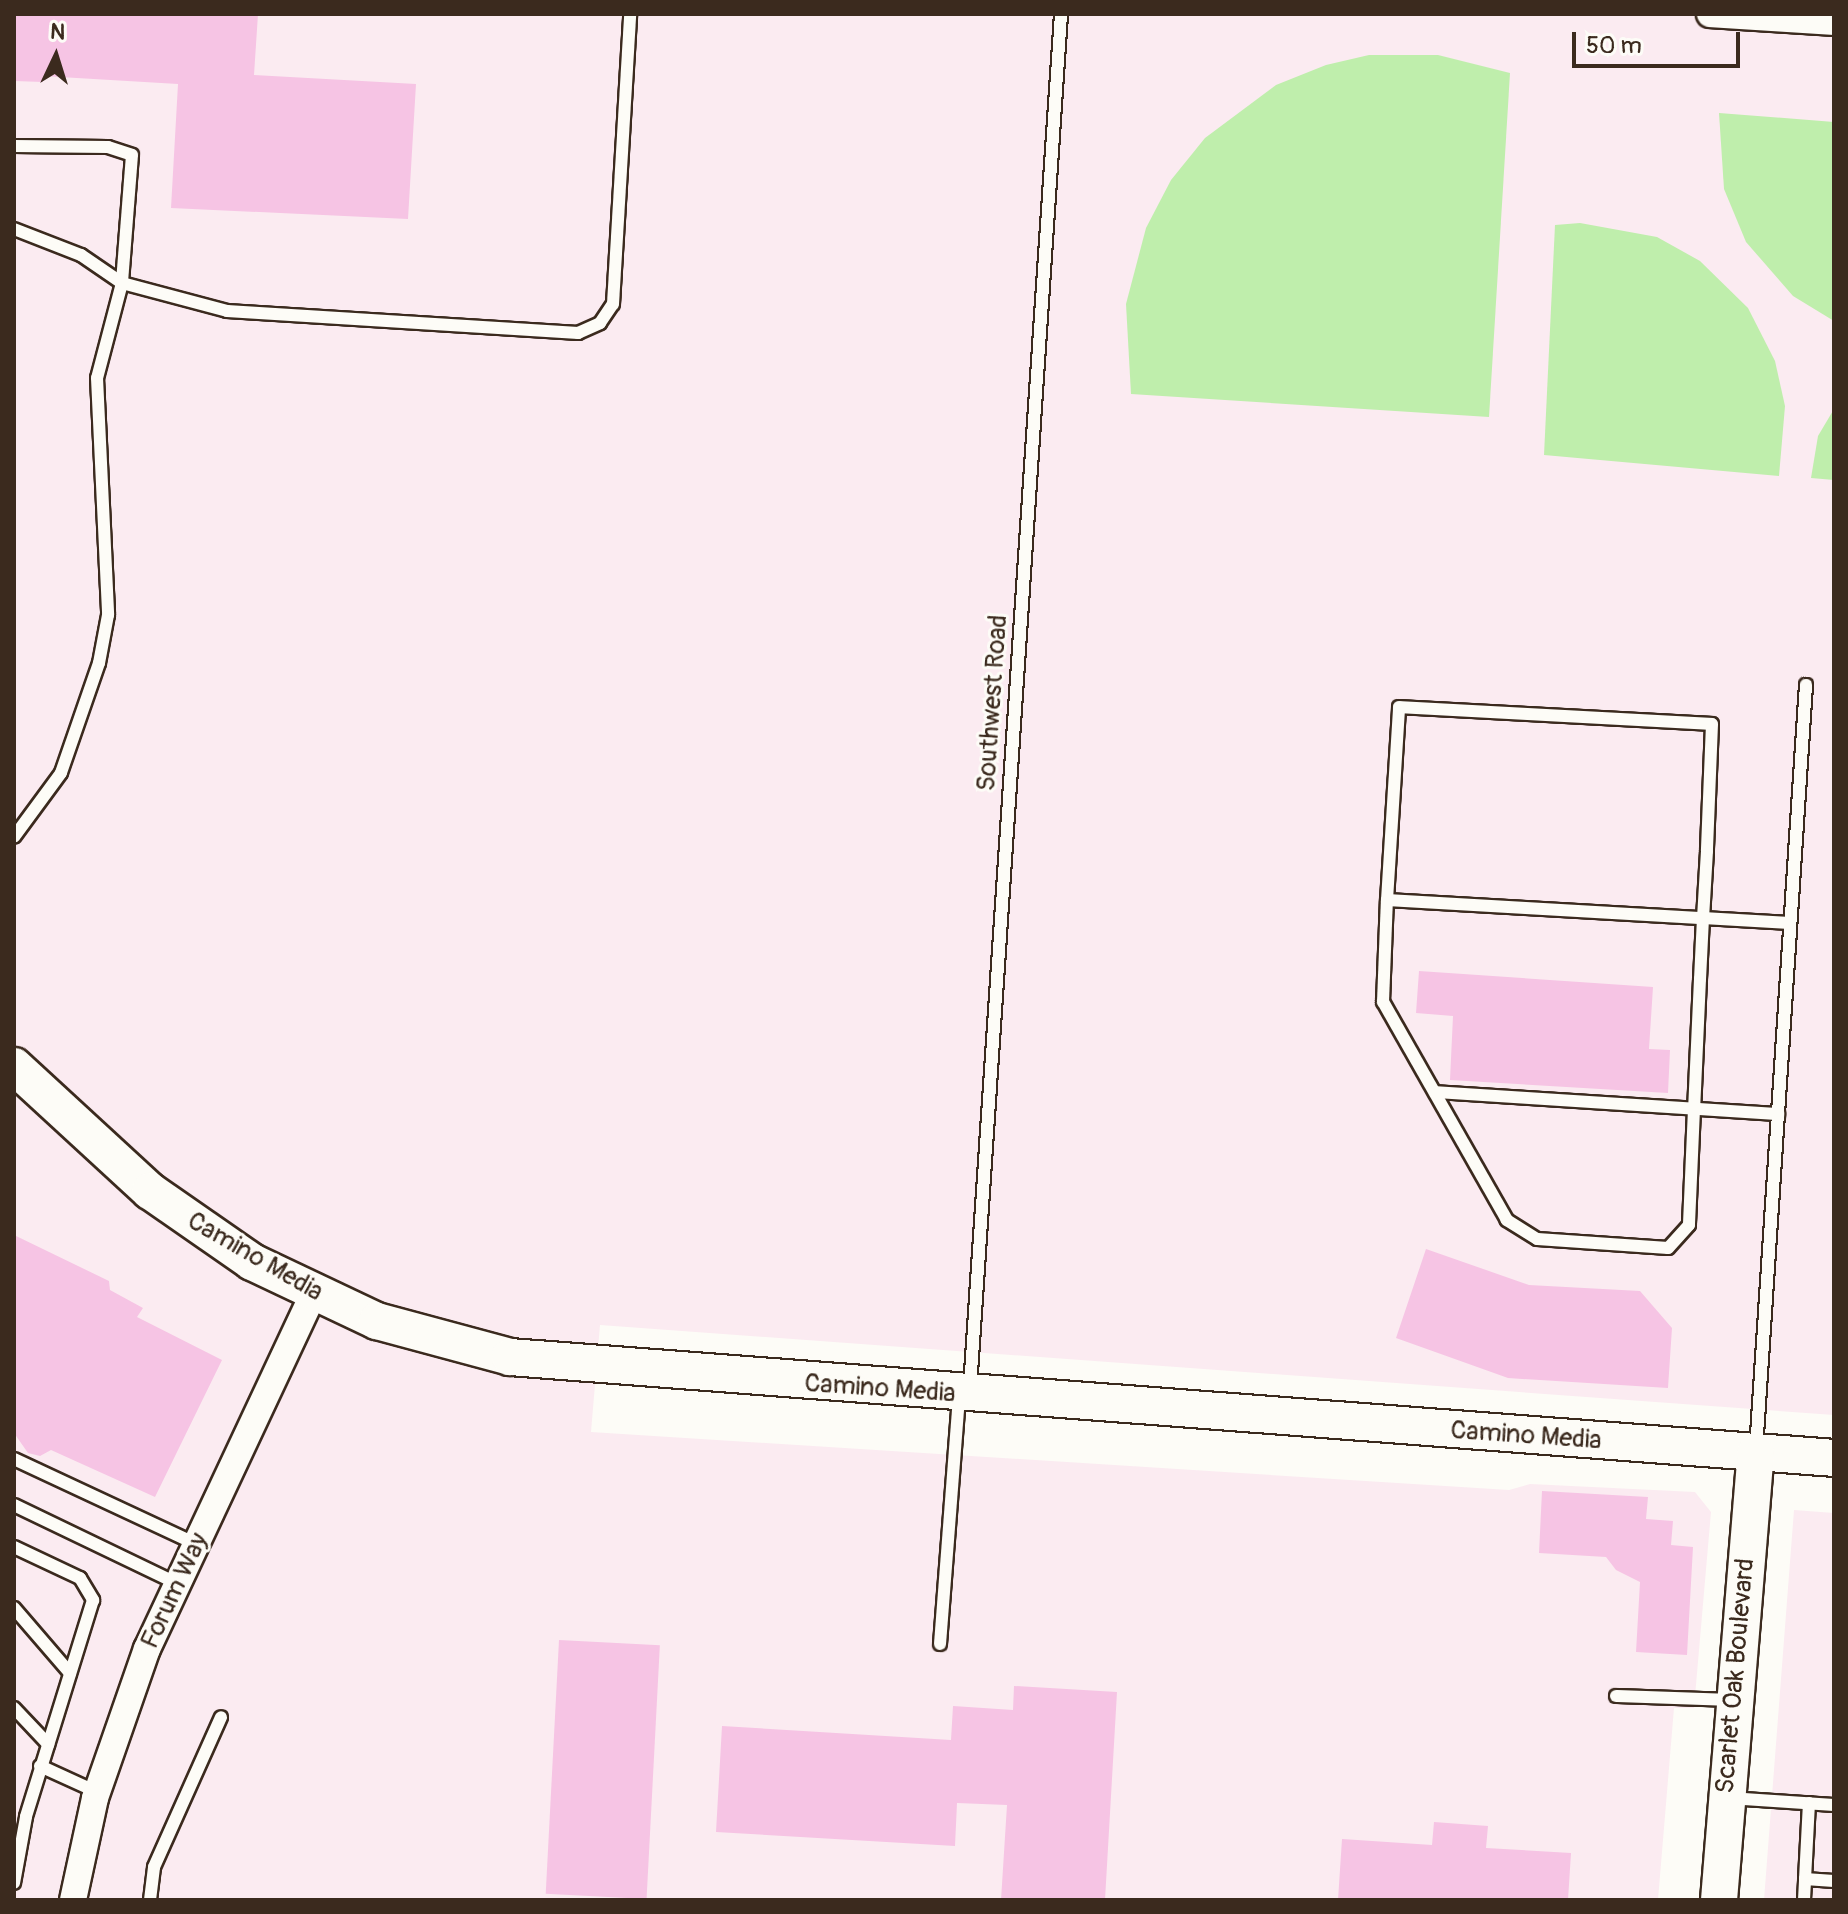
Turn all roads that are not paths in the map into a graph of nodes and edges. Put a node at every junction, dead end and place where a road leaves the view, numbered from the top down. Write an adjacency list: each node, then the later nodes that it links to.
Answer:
1 (630, 14): 7 (lane)
2 (1061, 14): 18 (lane, Southwest Road)
3 (1710, 14): 4 (street)
4 (1834, 22)
5 (14, 146): 7 (lane)
6 (14, 229): 7 (lane)
7 (122, 283): 9 (lane)
8 (1806, 685): 12 (lane)
9 (14, 837)
10 (1387, 900): 11 (lane); 11 (lane); 14 (lane)
11 (1703, 918): 12 (lane); 15 (lane)
12 (1790, 923): 16 (lane)
13 (15, 1070): 17 (street, Camino Media)
14 (1435, 1092): 15 (lane); 15 (lane)
15 (1694, 1109): 16 (lane)
16 (1778, 1114): 19 (lane)
17 (313, 1295): 18 (street, Camino Media); 23 (street, Forum Way)
18 (965, 1395): 19 (street, Camino Media); 27 (lane, Southwest Road)
19 (1756, 1453): 20 (street, Camino Media); 30 (street, Scarlet Oak Boulevard)
20 (1834, 1458)
21 (14, 1459): 23 (lane)
22 (14, 1505): 25 (lane)
23 (196, 1544): 25 (street, Forum Way)
24 (14, 1547): 28 (lane)
25 (178, 1584): 35 (street, Forum Way)
26 (14, 1608): 28 (lane)
27 (940, 1644)
28 (70, 1673): 33 (lane)
29 (1616, 1696): 30 (lane)
30 (1734, 1700): 36 (street, Scarlet Oak Boulevard)
31 (14, 1708): 33 (lane)
32 (221, 1717): 45 (lane)
33 (48, 1744): 34 (lane)
34 (40, 1766): 35 (lane); 40 (lane)
35 (97, 1792): 44 (street, Forum Way)
36 (1726, 1798): 37 (lane); 46 (street, Scarlet Oak Boulevard)
37 (1809, 1803): 39 (lane); 41 (lane)
38 (14, 1805): 40 (lane)
39 (1834, 1805)
40 (26, 1817): 43 (lane)
41 (1805, 1879): 42 (lane); 47 (lane)
42 (1834, 1881)
43 (14, 1883)
44 (73, 1900)
45 (150, 1900)
46 (1719, 1900)
47 (1804, 1900)

